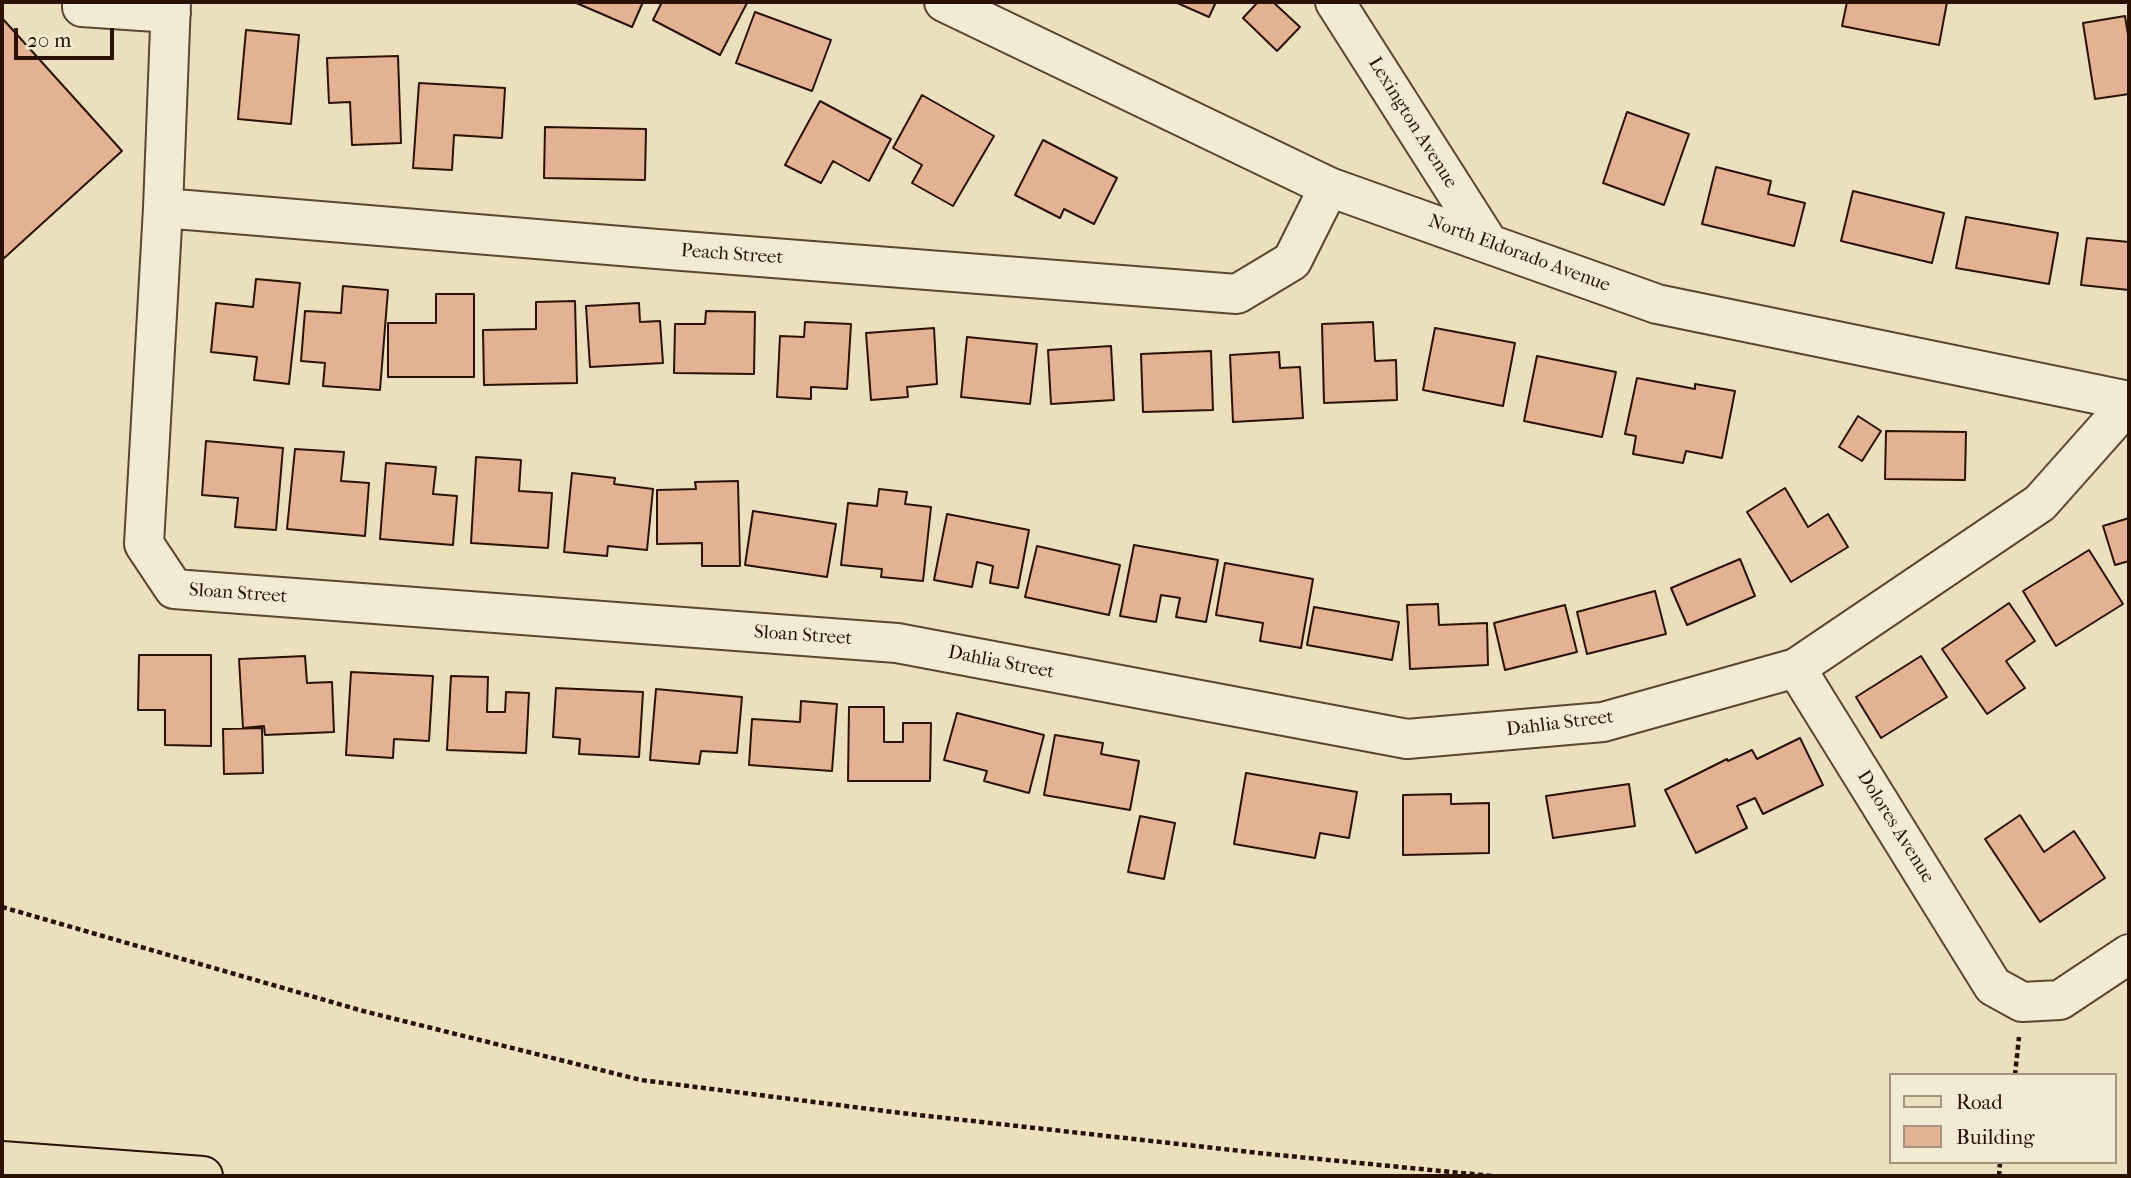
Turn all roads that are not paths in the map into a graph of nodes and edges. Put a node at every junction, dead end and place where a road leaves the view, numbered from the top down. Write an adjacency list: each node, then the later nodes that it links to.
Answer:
1 (82, 2): 4 (street)
2 (944, 2): 5 (street, North Eldorado Avenue)
3 (1335, 2): 7 (street, Lexington Avenue)
4 (171, 7): 6 (street, Sloan Street)
5 (1329, 187): 6 (street, Peach Street); 7 (street, North Eldorado Avenue)
6 (163, 208): 9 (street, Sloan Street)
7 (1489, 244): 8 (street, North Eldorado Avenue)
8 (2129, 402): 10 (street, Dahlia Street)
9 (897, 643): 10 (street, Dahlia Street)
10 (1796, 668): 11 (street, Dolores Avenue)
11 (2129, 954)
12 (2, 1161): 13 (main road)
13 (203, 1176)

